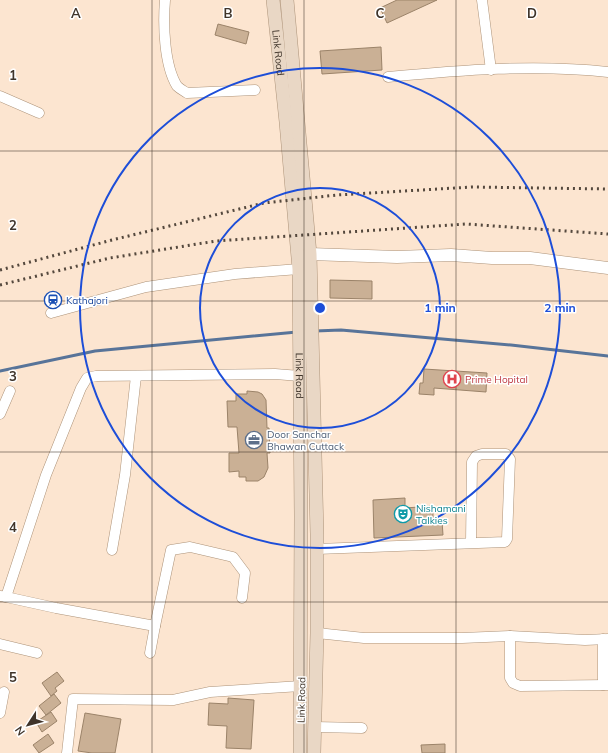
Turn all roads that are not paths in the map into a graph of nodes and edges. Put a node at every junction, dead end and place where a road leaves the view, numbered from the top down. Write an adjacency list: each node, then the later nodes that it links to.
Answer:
1 (165, 0): 8 (street)
2 (272, 0): 13 (main road, Link Road)
3 (287, 0): 11 (main road, Link Road)
4 (482, 0): 5 (street)
5 (491, 70): 6 (street); 7 (street)
6 (608, 72)
7 (388, 77)
8 (254, 90)
9 (0, 96): 10 (street)
10 (39, 113)
11 (310, 254): 12 (street); 15 (main road, Link Road)
12 (608, 268)
13 (299, 269): 14 (street); 15 (main road, Link Road)
14 (51, 313)
15 (305, 321): 16 (main road, Link Road)
16 (306, 352): 18 (main road, Link Road); 22 (main road, Link Road)
17 (136, 376): 18 (street); 23 (street); 24 (street)
18 (300, 376): 34 (main road, Link Road)
19 (10, 390): 20 (street)
20 (0, 414)
21 (471, 543): 21 (street); 22 (street)
22 (316, 549): 27 (main road, Link Road)
23 (112, 550)
24 (3, 596): 26 (street)
25 (242, 598): 26 (street)
26 (155, 626): 32 (street)
27 (317, 633): 28 (street); 37 (main road, Link Road)
28 (510, 636): 29 (street); 33 (street)
29 (606, 639): 33 (street)
30 (0, 644): 31 (street)
31 (37, 653)
32 (150, 654)
33 (605, 685)
34 (301, 686): 39 (street); 40 (main road, Link Road)
35 (4, 692): 36 (street)
36 (0, 713)
37 (315, 727): 38 (street); 41 (main road, Link Road)
38 (362, 728)
39 (67, 753)
40 (300, 753)
41 (314, 753)

